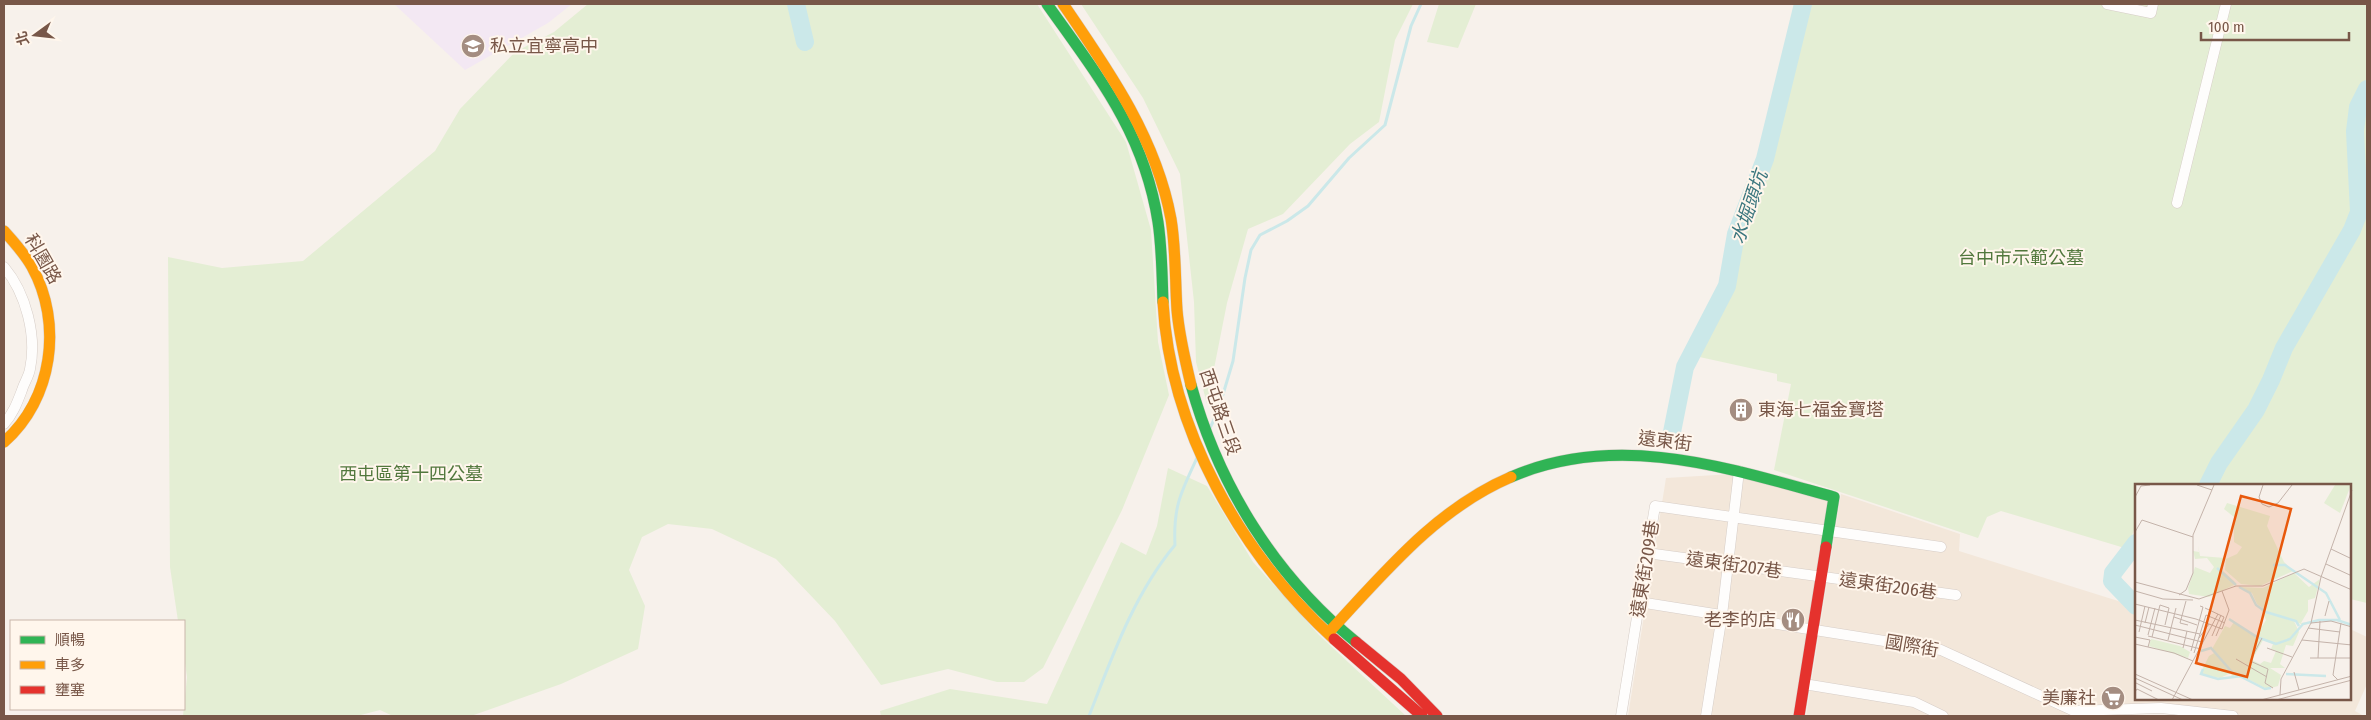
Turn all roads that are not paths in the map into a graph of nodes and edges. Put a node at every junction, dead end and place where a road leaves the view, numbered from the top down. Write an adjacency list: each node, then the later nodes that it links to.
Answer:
1 (1047, 4): 21 (street, 西屯路三段)
2 (1063, 4): 21 (street, 西屯路三段)
3 (2107, 4): 4 (street)
4 (2152, 4)
5 (2226, 4): 6 (street)
6 (2177, 203)
7 (4, 231): 10 (street, 科園路)
8 (4, 267): 9 (street, 科園路)
9 (4, 424)
10 (4, 442)
11 (1739, 471): 12 (street); 13 (street, 遠東街); 21 (street, 遠東街)
12 (1733, 517): 13 (street, 遠東街209巷); 15 (street, 遠東街209巷); 16 (street)
13 (1829, 530): 14 (street, 遠東街209巷); 17 (street, 遠東街)
14 (1941, 547)
15 (1647, 553): 16 (street, 遠東街207巷); 19 (street, 遠東街209巷)
16 (1728, 563): 17 (street, 遠東街207巷); 20 (street)
17 (1821, 577): 18 (street, 遠東街206巷); 22 (street, 遠東街)
18 (1956, 596)
19 (1639, 602): 20 (street, 國際街); 28 (street, 遠東街209巷)
20 (1722, 615): 22 (street, 國際街); 29 (street)
21 (1332, 629): 26 (street, 西屯路三段); 27 (street, 西屯路三段)
22 (1813, 629): 23 (street, 遠東街); 25 (street, 國際街)
23 (1804, 684): 30 (street, 遠東街); 31 (street)
24 (2161, 712): 25 (street, 國際街); 32 (street, 國際街)
25 (2074, 714)
26 (1422, 716)
27 (1437, 716)
28 (1621, 716)
29 (1706, 716)
30 (1799, 716)
31 (1943, 716)
32 (2233, 716)

